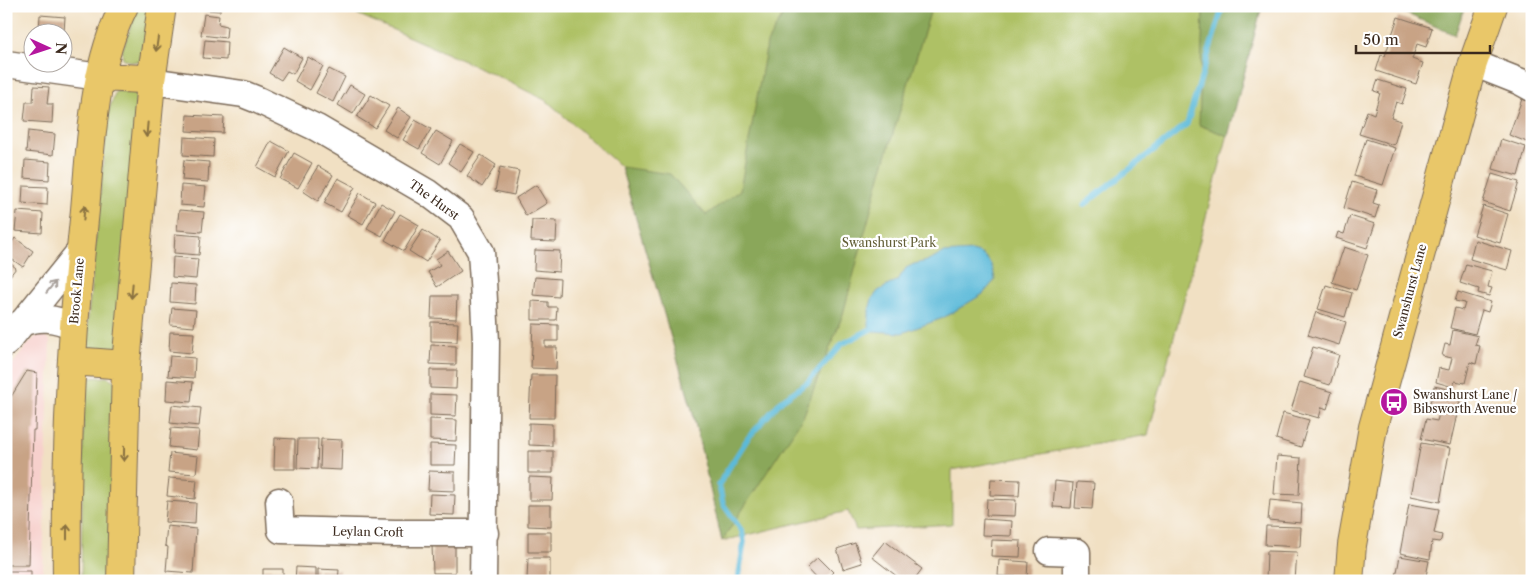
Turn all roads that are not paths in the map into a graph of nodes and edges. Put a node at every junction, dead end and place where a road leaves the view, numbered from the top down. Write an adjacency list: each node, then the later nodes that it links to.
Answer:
1 (124, 6): 6 (main road, Brook Lane)
2 (162, 6): 7 (main road, one-way to 7)
3 (1493, 6): 4 (main road, Swanshurst Lane)
4 (1473, 63): 8 (street); 21 (main road, Swanshurst Lane)
5 (6, 64): 6 (street)
6 (100, 77): 7 (main road); 9 (main road, Brook Lane, one-way to 6)
7 (152, 81): 13 (main road, one-way to 13); 15 (street, The Hurst)
8 (1532, 88)
9 (81, 250): 10 (main road, Brook Lane); 11 (street, one-way to 9)
10 (74, 326): 11 (street); 12 (main road, Brook Lane)
11 (14, 333)
12 (72, 361): 13 (main road); 17 (main road, Brook Lane, one-way to 12)
13 (126, 365): 18 (main road, one-way to 18)
14 (279, 501): 15 (street, Leylan Croft)
15 (485, 533): 19 (street, The Hurst)
16 (1049, 551): 20 (street)
17 (66, 581)
18 (121, 581)
19 (483, 581)
20 (1077, 581)
21 (1349, 581)

